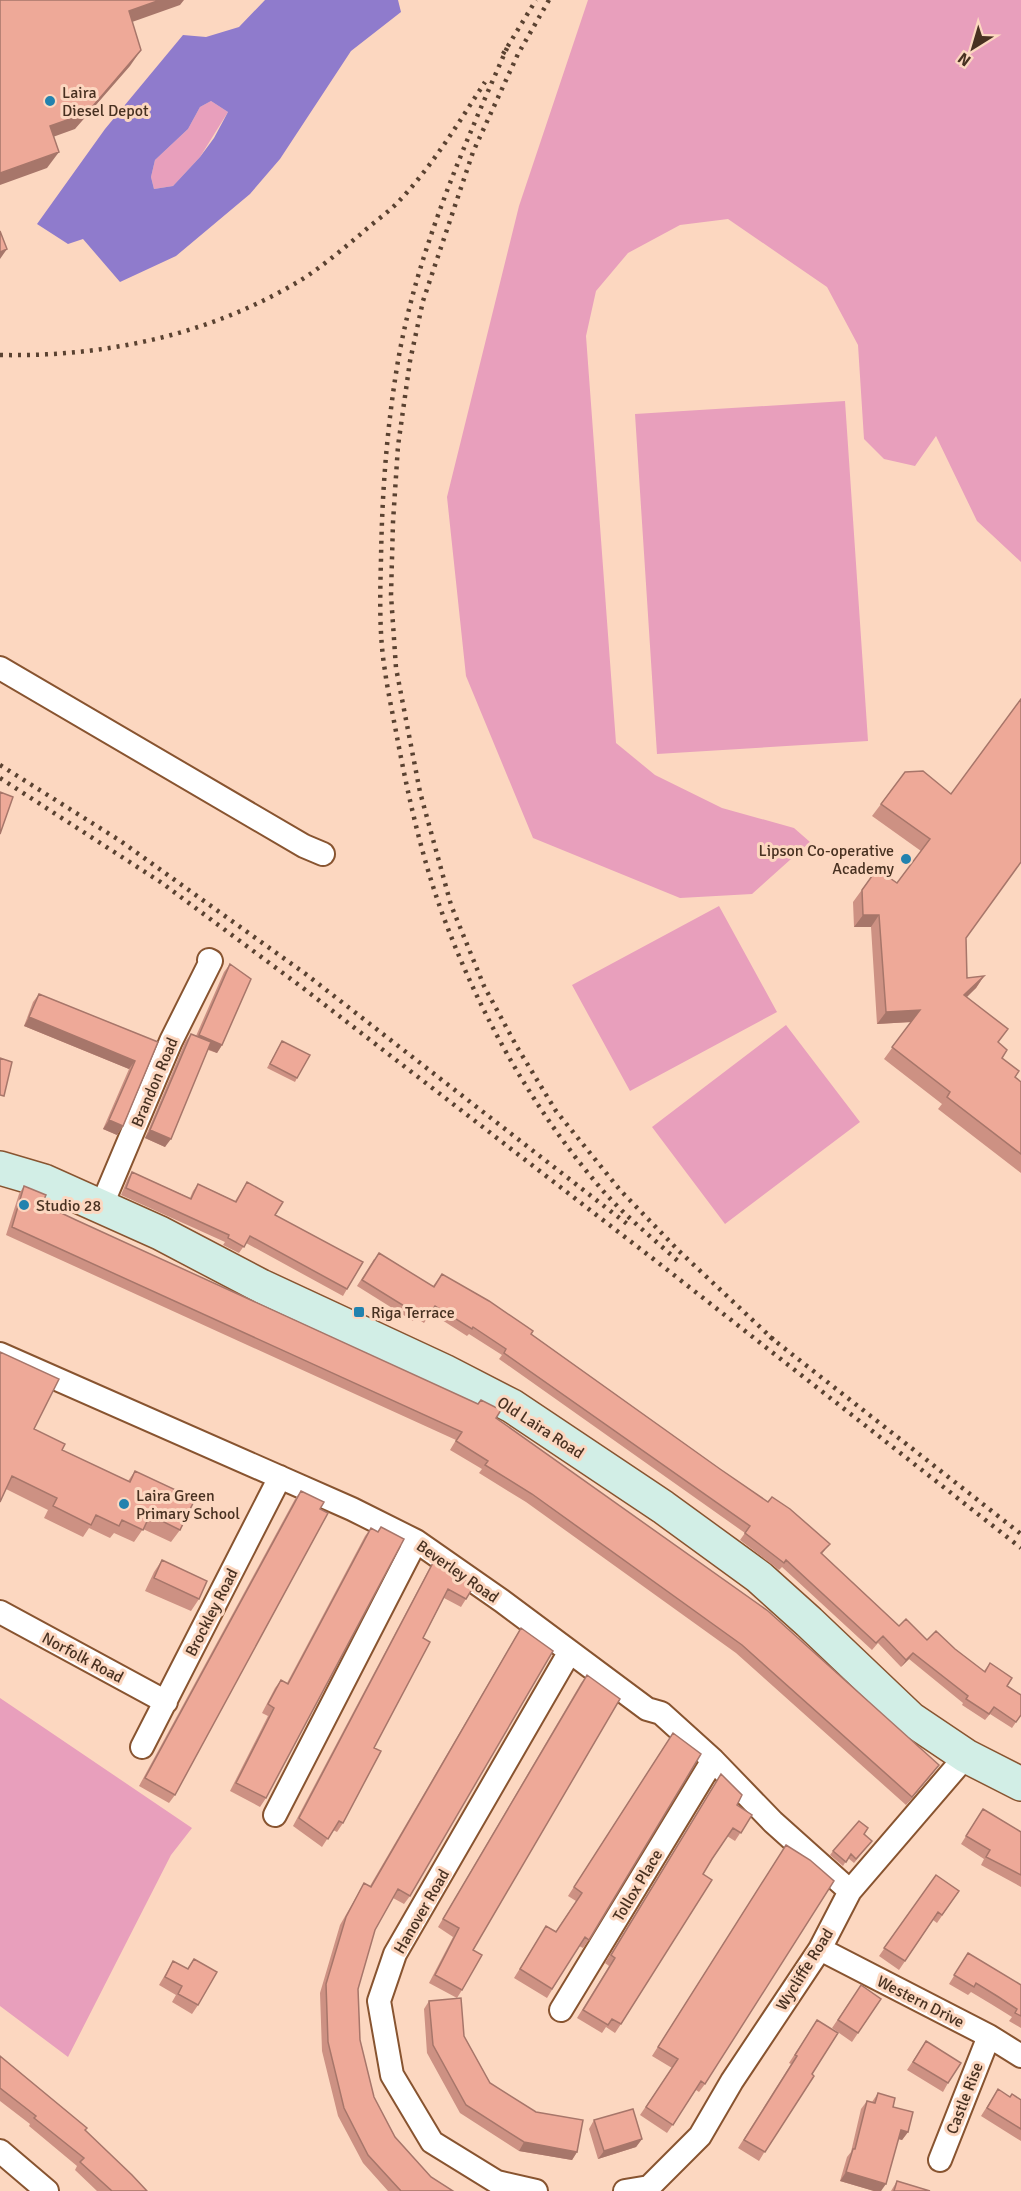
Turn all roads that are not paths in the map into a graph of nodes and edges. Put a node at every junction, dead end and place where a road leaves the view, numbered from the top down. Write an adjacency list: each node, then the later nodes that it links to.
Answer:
1 (0, 668): 2 (street)
2 (324, 854)
3 (209, 960): 5 (street, Brandon Road)
4 (0, 1170): 5 (main road, Old Laira Road)
5 (101, 1207): 13 (main road, Old Laira Road)
6 (0, 1354): 7 (street, Beverley Road)
7 (280, 1477): 8 (street, Beverley Road); 11 (street, Brockley Road)
8 (416, 1541): 10 (street, Beverley Road); 16 (street)
9 (0, 1612): 11 (street, Norfolk Road)
10 (569, 1653): 14 (street, Beverley Road); 25 (street, Hanover Road)
11 (166, 1702): 12 (street, Brockley Road)
12 (142, 1748)
13 (966, 1756): 15 (main road, Old Laira Road); 17 (street, Wycliffe Road)
14 (713, 1760): 17 (street, Beverley Road); 19 (street, Tollox Place)
15 (1021, 1784)
16 (275, 1815)
17 (850, 1891): 18 (street, Wycliffe Road)
18 (820, 1949): 20 (street, Western Drive); 26 (street, Wycliffe Road)
19 (561, 2010)
20 (989, 2036): 21 (street, Western Drive); 23 (street, Castle Rise)
21 (1021, 2056)
22 (0, 2151): 24 (street)
23 (940, 2160)
24 (47, 2191)
25 (536, 2191)
26 (626, 2191)

